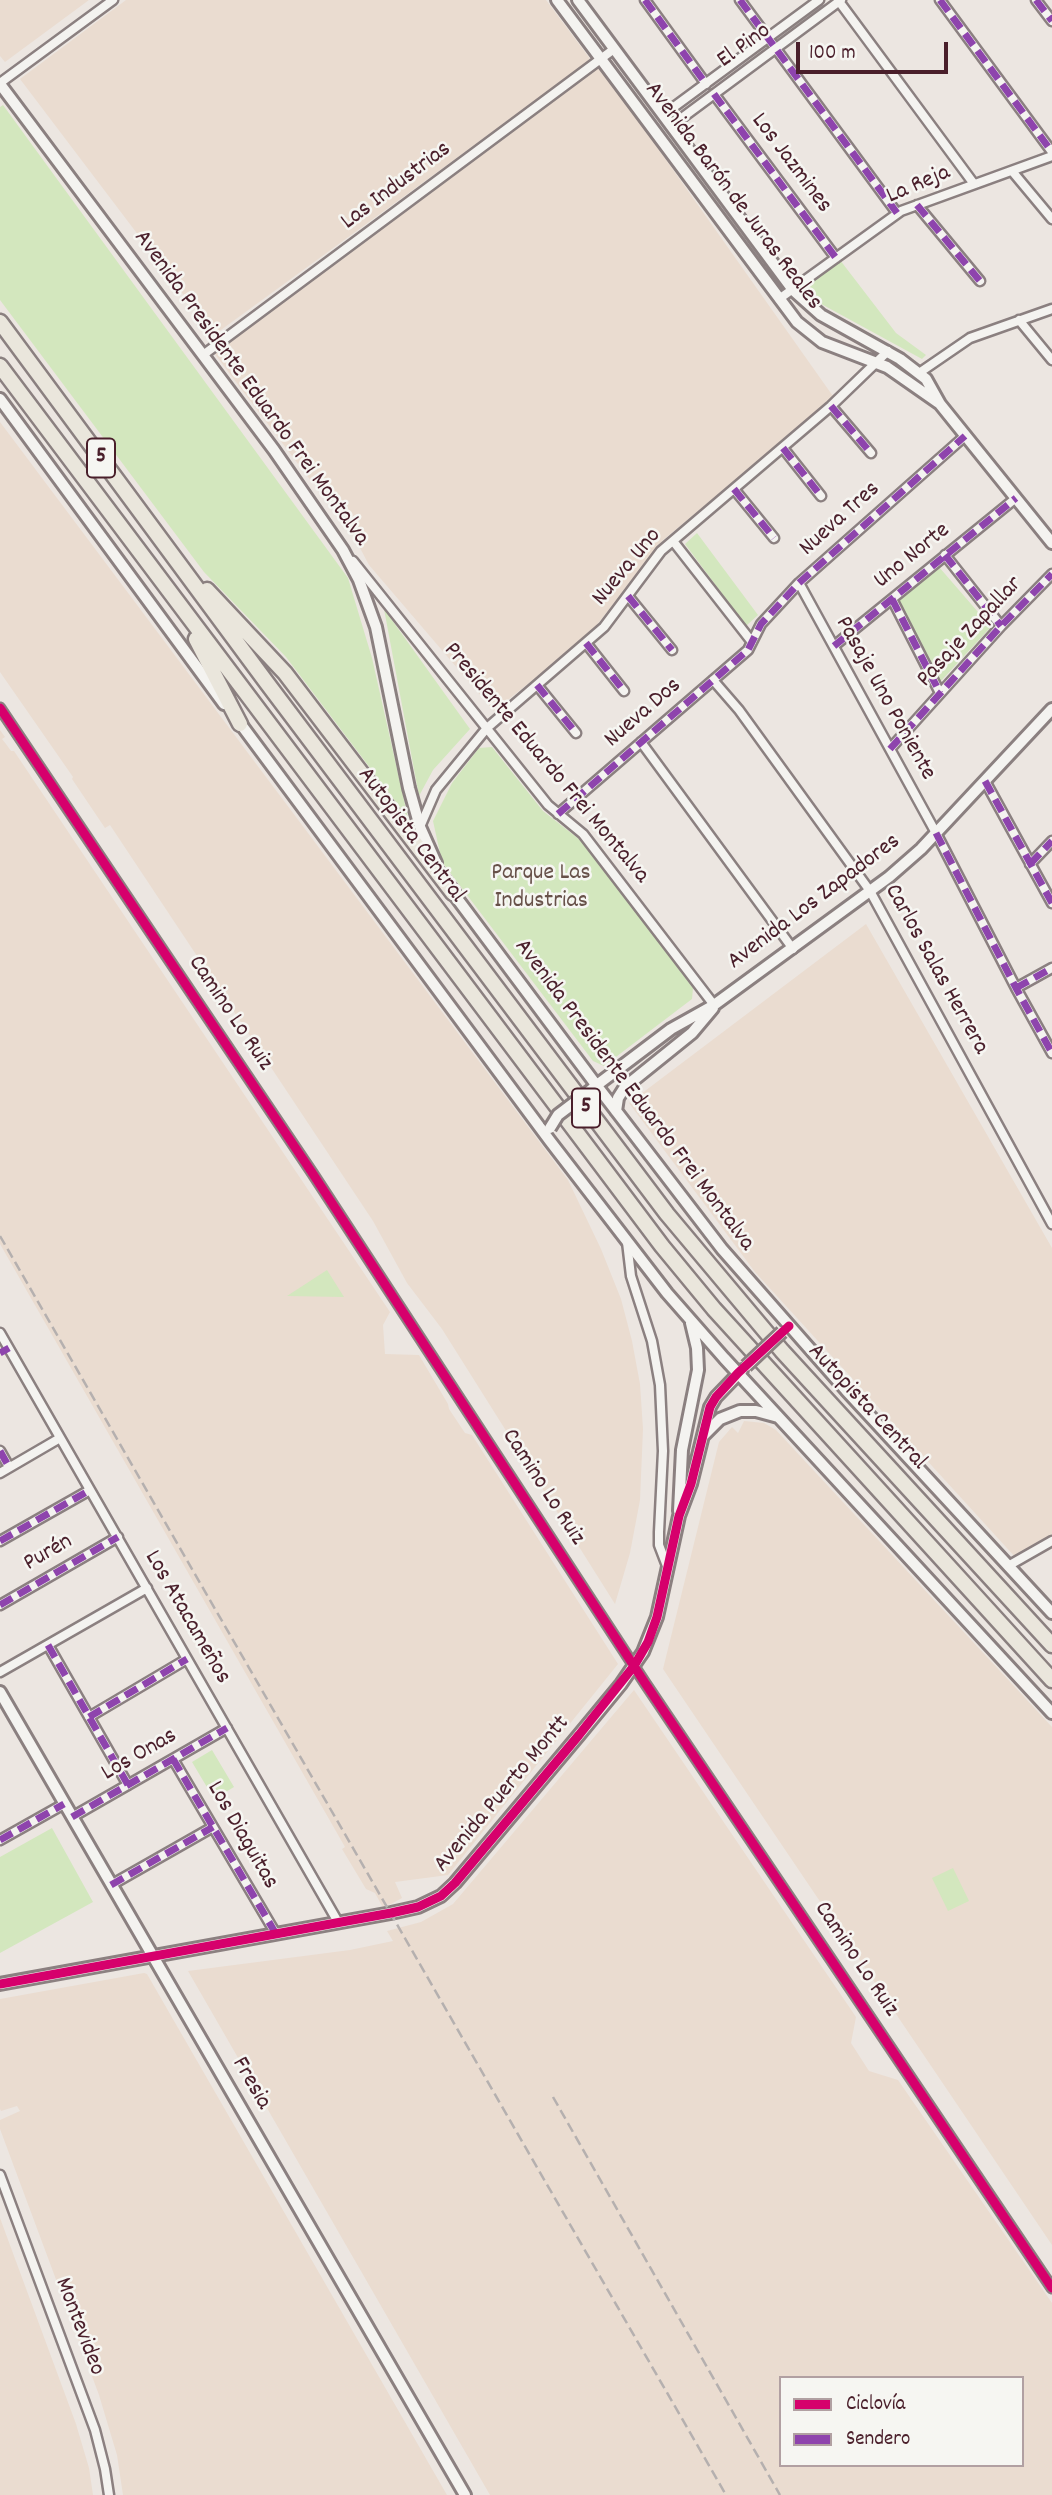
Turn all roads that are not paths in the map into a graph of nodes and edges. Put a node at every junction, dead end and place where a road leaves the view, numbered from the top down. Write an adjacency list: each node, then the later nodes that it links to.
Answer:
1 (113, 0): 15 (street)
2 (557, 0): 14 (main road, Avenida Barón de Juras Reales)
3 (578, 0): 13 (main road, Avenida Barón de Juras Reales)
4 (645, 0): 16 (street)
5 (740, 0): 11 (street)
6 (819, 0): 11 (street, El Pino)
7 (840, 0): 12 (street, El Pino); 22 (street)
8 (940, 0): 20 (street)
9 (1037, 0): 10 (street)
10 (1052, 21)
11 (768, 38): 12 (street); 16 (street, El Pino)
12 (776, 48): 17 (street, El Pino); 24 (street)
13 (614, 49): 14 (street, Las Industrias); 18 (main road, Avenida Barón de Juras Reales)
14 (601, 58): 29 (main road, Avenida Barón de Juras Reales); 34 (street, Las Industrias)
15 (0, 83): 34 (main road, Avenida Presidente Eduardo Frei Montalva)
16 (706, 84): 18 (street, El Pino)
17 (714, 94): 19 (street, El Pino); 26 (street, Los Jazmines)
18 (663, 115): 19 (main road, Avenida Barón de Juras Reales)
19 (671, 125): 28 (main road, Avenida Barón de Juras Reales)
20 (1052, 154): 21 (street, La Reja)
21 (1012, 171): 22 (street, La Reja); 25 (street)
22 (974, 184): 23 (street, La Reja)
23 (917, 205): 24 (street, La Reja); 27 (street)
24 (897, 213): 26 (street, La Reja)
25 (1052, 219)
26 (836, 258): 28 (street, La Reja)
27 (980, 281)
28 (793, 290): 29 (street, La Reja); 33 (main road, Avenida Barón de Juras Reales)
29 (779, 299): 36 (main road, Avenida Barón de Juras Reales)
30 (1052, 309): 31 (street)
31 (1019, 320): 35 (street); 38 (street)
32 (0, 322): 51 (highway, Autopista Central / 5)
33 (888, 351): 36 (street, Nueva Uno); 38 (main road, Avenida Barón de Juras Reales)
34 (204, 355): 52 (main road, Avenida Presidente Eduardo Frei Montalva)
35 (1052, 360)
36 (876, 362): 40 (main road, Avenida Barón de Juras Reales); 41 (street, Nueva Uno)
37 (0, 366): 56 (highway, Autopista Central / 5)
38 (919, 373): 40 (main road, Avenida Barón de Juras Reales)
39 (0, 399): 70 (main road)
40 (940, 404): 42 (main road, Avenida Barón de Juras Reales)
41 (831, 405): 43 (street, Nueva Uno); 44 (street)
42 (965, 436): 47 (main road, Avenida Barón de Juras Reales); 55 (street, Nueva Tres)
43 (783, 447): 45 (street, Nueva Uno); 46 (street)
44 (871, 453)
45 (734, 489): 48 (street); 49 (street, Nueva Uno)
46 (821, 496)
47 (1016, 498): 50 (main road, Avenida Barón de Juras Reales); 53 (street, Uno Norte)
48 (774, 538)
49 (673, 541): 57 (street, Nueva Uno); 60 (street)
50 (1052, 543)
51 (168, 549): 82 (highway); 117 (highway, Autopista Central / 5)
52 (343, 550): 71 (street, Presidente Eduardo Frei Montalva); 77 (main road, Avenida Presidente Eduardo Frei Montalva)
53 (945, 555): 58 (street, Uno Norte); 59 (street)
54 (1052, 575): 59 (street, Pasaje Zapallar)
55 (799, 583): 60 (street, Nueva Tres); 62 (street, Pasaje Uno Poniente)
56 (169, 593): 70 (highway); 121 (highway, Autopista Central / 5)
57 (628, 596): 61 (street, Nueva Uno); 63 (street)
58 (891, 599): 62 (street, Uno Norte); 67 (street)
59 (1001, 626): 67 (street, Pasaje Zapallar)
60 (752, 642): 64 (street, Nueva Dos)
61 (586, 643): 65 (street, Nueva Uno); 66 (street)
62 (834, 646): 74 (street, Pasaje Uno Poniente)
63 (672, 650)
64 (713, 680): 73 (street, Nueva Dos); 81 (street, Carlos Salas Herrera)
65 (537, 685): 71 (street, Nueva Uno); 72 (street)
66 (624, 691)
67 (940, 693): 74 (street, Pasaje Zapallar)
68 (0, 708): 119 (street, Camino Lo Ruiz)
69 (1052, 709): 75 (main road, Avenida Los Zapadores)
70 (240, 724): 91 (main road)
71 (487, 728): 76 (street, Presidente Eduardo Frei Montalva); 77 (street, Nueva Uno)
72 (576, 733)
73 (641, 743): 76 (street, Nueva Dos); 84 (street)
74 (890, 749): 78 (street, Pasaje Uno Poniente)
75 (985, 781): 78 (main road, Avenida Los Zapadores); 80 (street)
76 (558, 814): 87 (street, Presidente Eduardo Frei Montalva)
77 (420, 827): 82 (main road, Avenida Presidente Eduardo Frei Montalva)
78 (936, 833): 81 (main road, Avenida Los Zapadores); 86 (street, Pasaje Uno Poniente)
79 (1052, 841): 80 (street)
80 (1030, 864): 83 (street)
81 (870, 891): 84 (main road, Avenida Los Zapadores); 92 (street, Carlos Salas Herrera)
82 (453, 893): 89 (main road, Avenida Presidente Eduardo Frei Montalva)
83 (1052, 903)
84 (793, 949): 87 (main road, Avenida Los Zapadores)
85 (1052, 968): 86 (street)
86 (1016, 988): 88 (street, Pasaje Uno Poniente)
87 (714, 1006): 89 (main road, Avenida Los Zapadores); 90 (main road, Avenida Los Zapadores)
88 (1052, 1054)
89 (594, 1088): 90 (main road, Avenida Presidente Eduardo Frei Montalva); 91 (main road, Avenida Los Zapadores, bridge)
90 (616, 1111): 95 (main road, Avenida Presidente Eduardo Frei Montalva)
91 (550, 1141): 93 (main road)
92 (1052, 1224)
93 (627, 1242): 94 (main road); 112 (street)
94 (690, 1320): 99 (main road); 107 (main road, Avenida Puerto Montt)
95 (785, 1329): 99 (main road, Avenida Puerto Montt, bridge); 111 (main road, Avenida Presidente Eduardo Frei Montalva)
96 (0, 1333): 97 (street, Los Atacameños)
97 (9, 1348): 98 (street); 101 (street, Los Atacameños)
98 (0, 1353)
99 (742, 1369): 100 (main road); 102 (main road, Avenida Puerto Montt)
100 (781, 1418): 102 (main road); 123 (main road)
101 (60, 1438): 104 (street); 106 (street, Los Atacameños)
102 (701, 1438): 107 (main road, Avenida Puerto Montt)
103 (0, 1451): 104 (street)
104 (9, 1467): 105 (street)
105 (0, 1472)
106 (90, 1490): 108 (street, Los Atacameños); 109 (street)
107 (679, 1516): 112 (main road, Avenida Puerto Montt)
108 (118, 1537): 113 (street, Los Atacameños); 114 (street, Purén)
109 (0, 1541)
110 (1052, 1541): 111 (street)
111 (1008, 1566): 115 (main road, Avenida Presidente Eduardo Frei Montalva)
112 (668, 1569): 119 (main road, Avenida Puerto Montt)
113 (147, 1588): 116 (street); 118 (street, Los Atacameños)
114 (0, 1605)
115 (1052, 1614)
116 (48, 1645): 120 (street); 124 (street)
117 (1052, 1645)
118 (187, 1659): 124 (street); 125 (street, Los Atacameños)
119 (634, 1666): 133 (main road, Avenida Puerto Montt); 139 (street, Camino Lo Ruiz)
120 (0, 1672)
121 (1052, 1680)
122 (0, 1692): 128 (main road, Fresia)
123 (1052, 1713)
124 (89, 1717): 127 (street)
125 (227, 1728): 126 (street, Los Onas); 133 (street, Los Atacameños)
126 (173, 1759): 127 (street, Los Onas); 130 (street, Los Diaguitas)
127 (128, 1784): 129 (street, Los Onas)
128 (64, 1804): 129 (main road, Fresia); 131 (street)
129 (72, 1817): 132 (main road, Fresia)
130 (213, 1827): 132 (street); 134 (street, Los Diaguitas)
131 (0, 1840)
132 (111, 1885): 135 (main road, Fresia)
133 (338, 1922): 134 (main road, Avenida Puerto Montt)
134 (276, 1934): 135 (main road, Avenida Puerto Montt)
135 (152, 1957): 136 (main road, Avenida Puerto Montt); 141 (main road, Fresia)
136 (0, 1984)
137 (0, 2175): 138 (street, Montevideo)
138 (2, 2188): 140 (street, Montevideo)
139 (1052, 2288)
140 (109, 2495)
141 (466, 2495)

